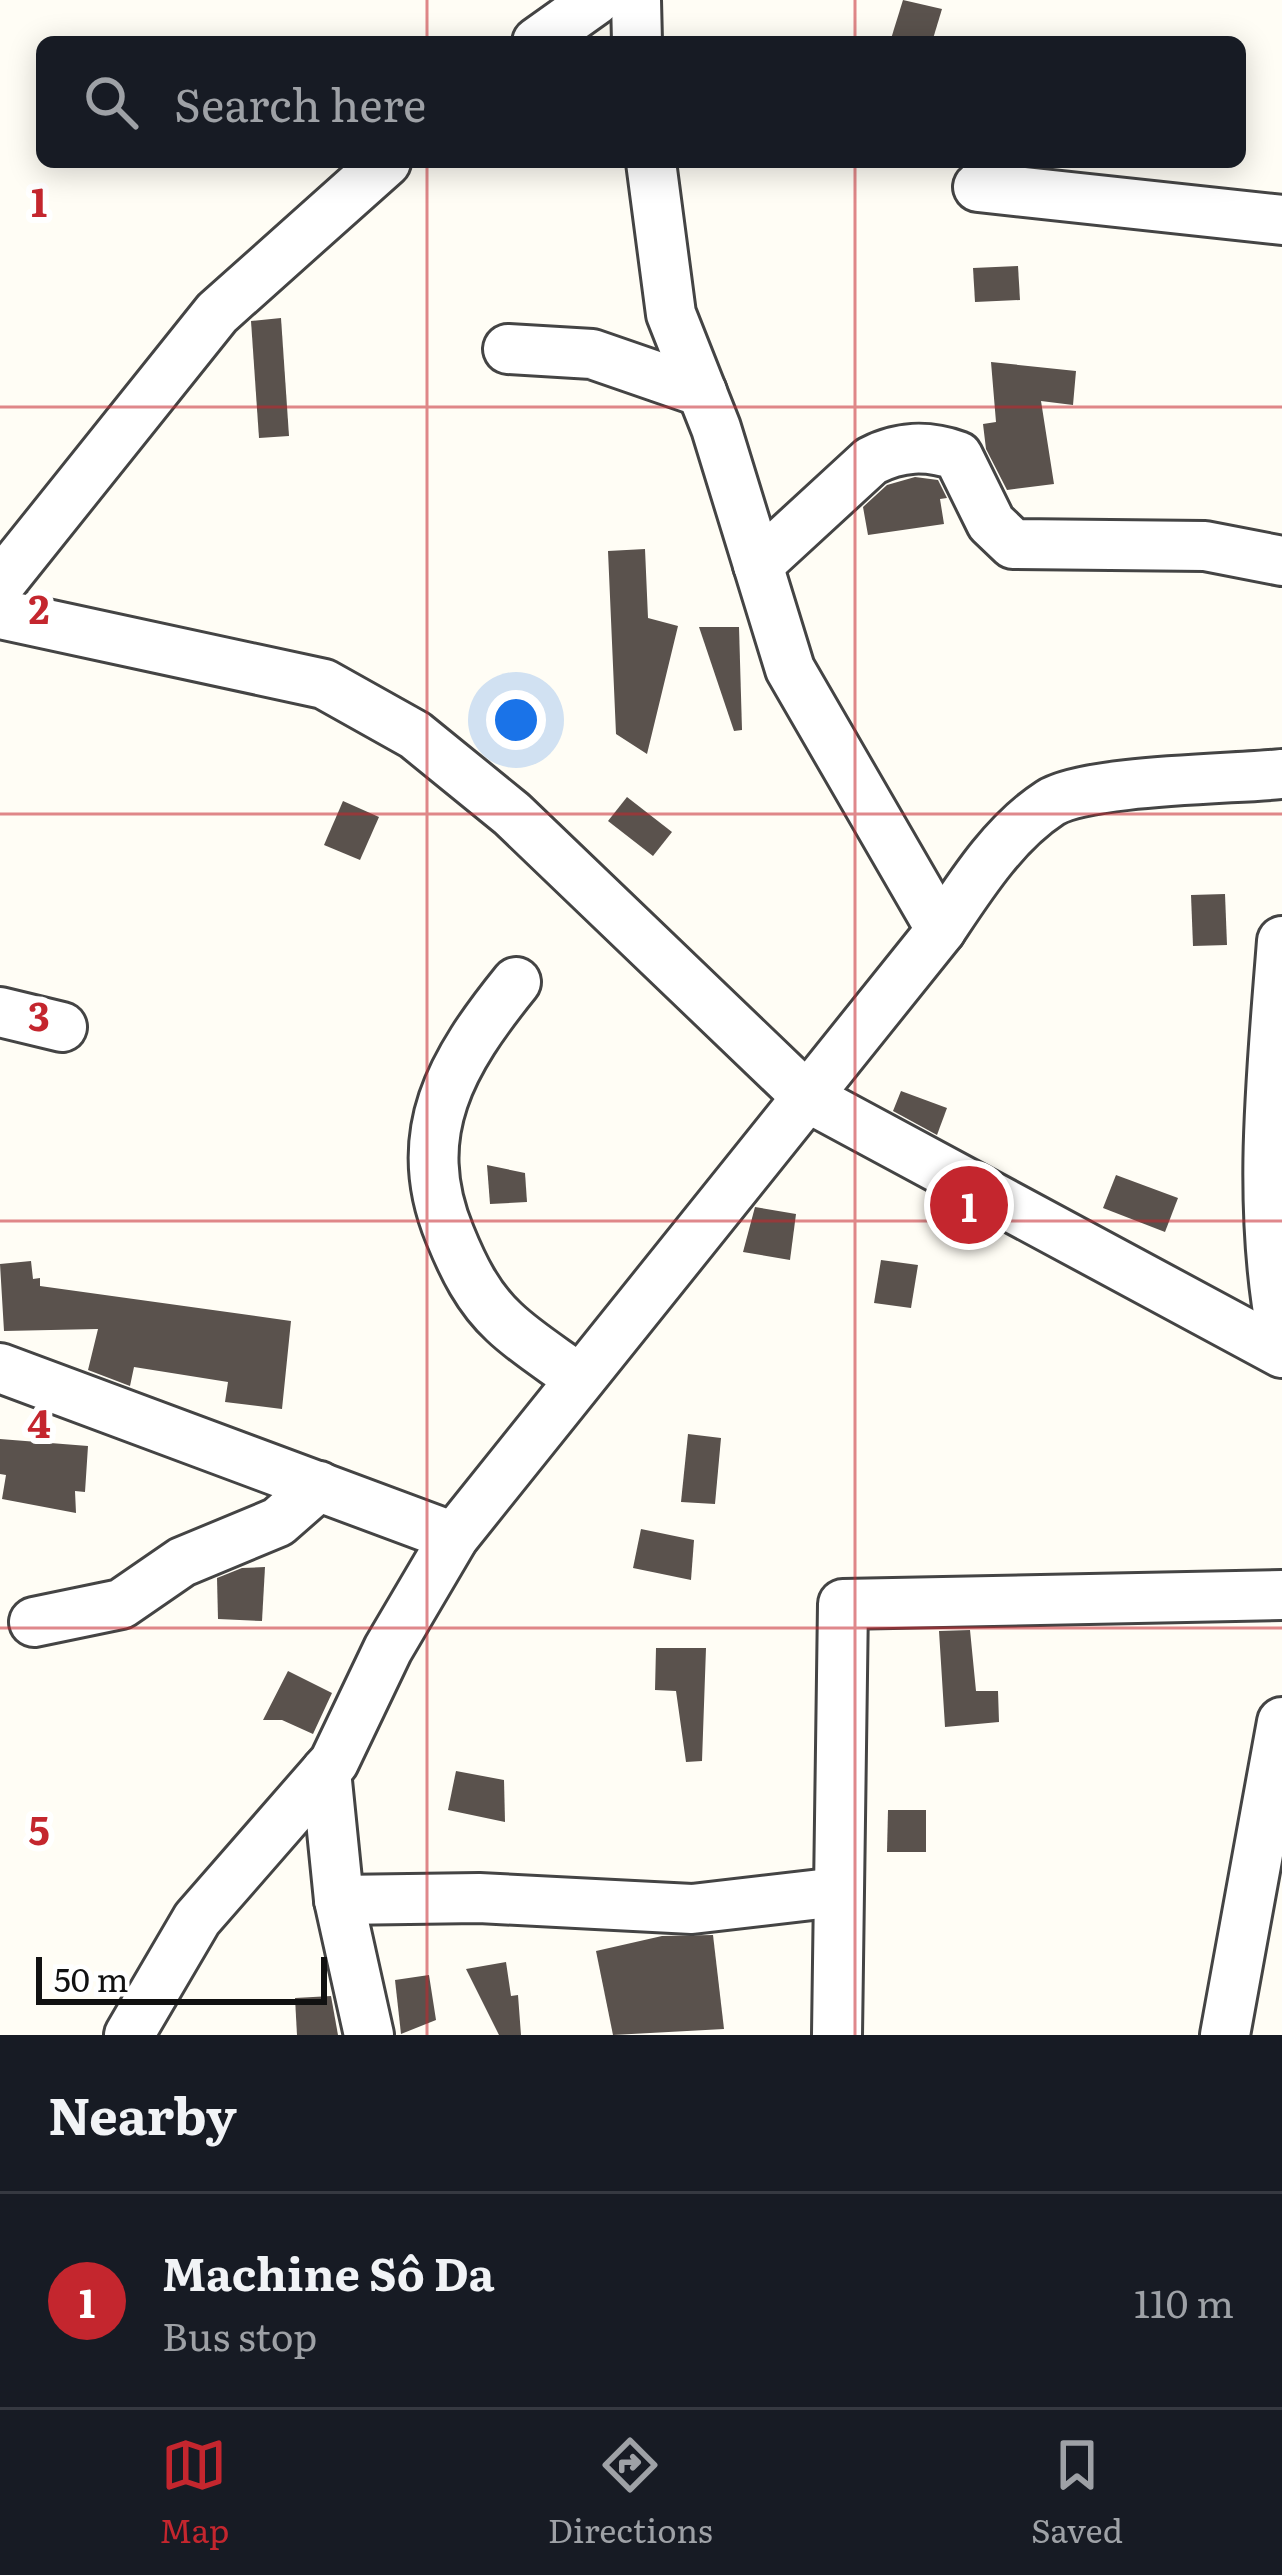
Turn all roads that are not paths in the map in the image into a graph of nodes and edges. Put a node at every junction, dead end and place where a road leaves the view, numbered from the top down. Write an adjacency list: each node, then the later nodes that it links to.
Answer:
1 (596, 0): 3 (street)
2 (635, 0): 4 (street)
3 (545, 36)
4 (638, 36)
5 (379, 168): 13 (street)
6 (652, 168): 10 (street)
7 (978, 187): 8 (street)
8 (1282, 220)
9 (508, 349): 10 (street)
10 (702, 392): 12 (street)
11 (1282, 561): 12 (street)
12 (758, 566): 16 (street)
13 (0, 584)
14 (0, 614): 21 (street)
15 (1282, 775): 16 (street)
16 (940, 930): 21 (street)
17 (1282, 941): 22 (street)
18 (516, 982): 25 (street)
19 (0, 1012): 20 (street)
20 (62, 1028)
21 (807, 1097): 23 (street); 25 (street)
22 (1282, 1335)
23 (1282, 1353)
24 (0, 1367): 26 (street)
25 (578, 1378): 27 (street)
26 (319, 1486): 27 (street); 29 (street)
27 (454, 1537): 31 (street)
28 (1282, 1595): 32 (street)
29 (34, 1622)
30 (1282, 1722): 37 (street)
31 (326, 1772): 33 (street); 34 (street)
32 (838, 1892): 33 (street); 36 (street)
33 (339, 1900): 35 (street)
34 (129, 2035)
35 (369, 2035)
36 (837, 2035)
37 (1225, 2035)

